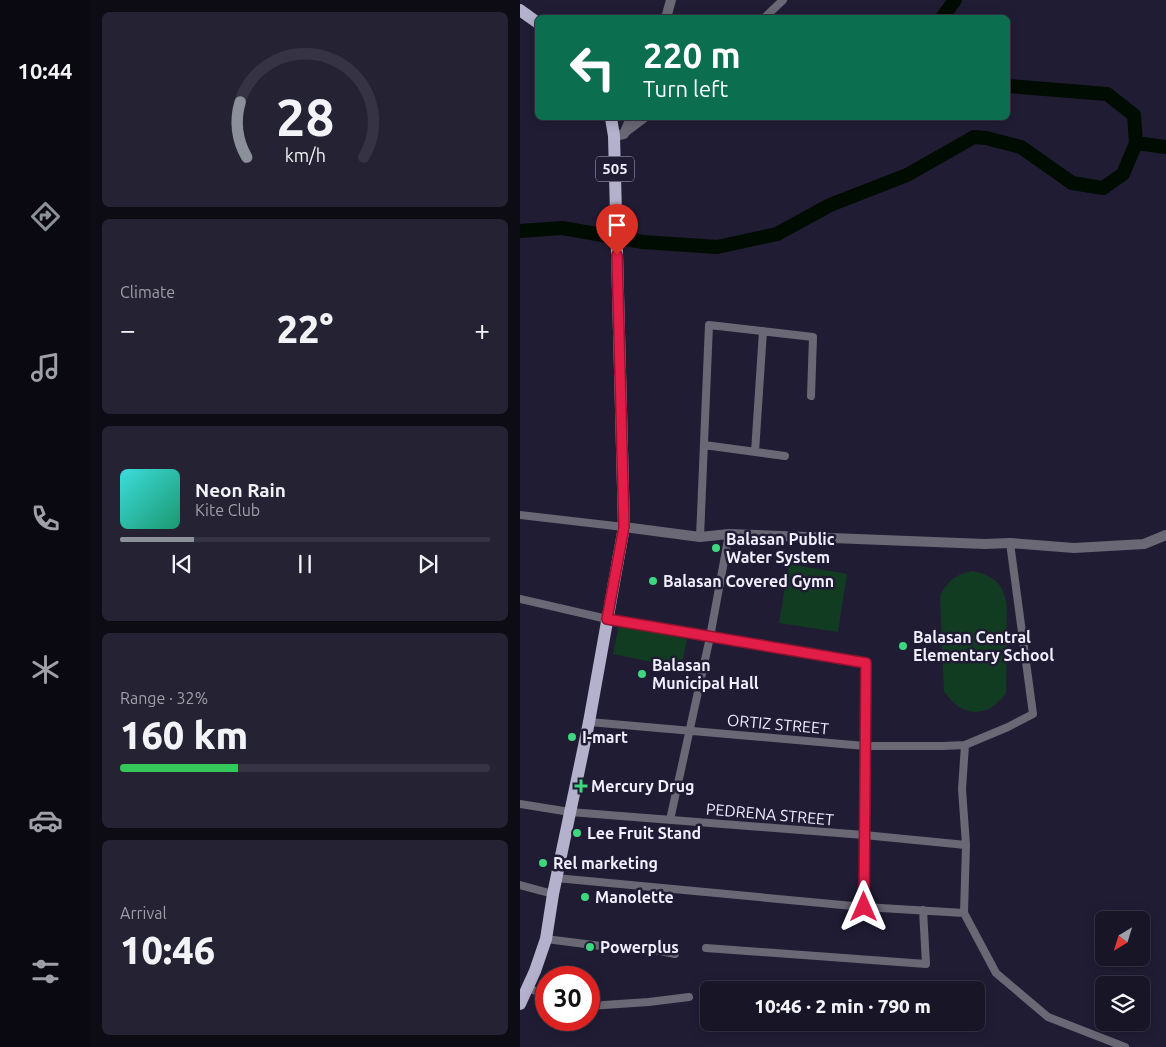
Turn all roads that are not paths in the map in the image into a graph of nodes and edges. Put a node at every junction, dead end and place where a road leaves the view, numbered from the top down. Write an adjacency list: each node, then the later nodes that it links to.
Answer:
1 (671, 0): 4 (street)
2 (783, 0): 5 (street)
3 (520, 10): 6 (main road)
4 (667, 15)
5 (767, 15)
6 (535, 21)
7 (612, 120): 10 (main road, 505)
8 (630, 120): 10 (street)
9 (642, 120): 10 (street)
10 (619, 135): 17 (main road, 505)
11 (763, 331): 12 (street); 13 (street); 14 (street)
12 (811, 396)
13 (704, 445): 14 (street); 20 (street)
14 (755, 452): 15 (street)
15 (785, 456)
16 (520, 515): 17 (street)
17 (624, 527): 20 (street); 23 (main road, 505)
18 (729, 534): 20 (street); 21 (street); 24 (street)
19 (1166, 535): 21 (street)
20 (700, 536)
21 (1010, 543): 27 (street)
22 (520, 599): 23 (street)
23 (607, 619): 24 (street); 25 (main road, 505)
24 (710, 637): 26 (street); 28 (street)
25 (589, 722): 26 (street, ORTIZ STREET); 30 (main road, 505)
26 (690, 730): 28 (street, ORTIZ STREET); 31 (street)
27 (965, 745): 28 (street, ORTIZ STREET); 33 (street)
28 (865, 746): 32 (street)
29 (520, 804): 30 (street, PEDRENA STREET)
30 (570, 812): 31 (street, PEDRENA STREET); 34 (main road, 505)
31 (670, 820): 32 (street, PEDRENA STREET)
32 (864, 835): 33 (street, PEDRENA STREET); 37 (street)
33 (966, 845): 39 (street)
34 (556, 878): 36 (main road, 505); 37 (street)
35 (520, 885): 36 (street)
36 (553, 894): 40 (main road, 505)
37 (864, 907): 38 (street)
38 (923, 910): 39 (street); 41 (street)
39 (964, 913): 46 (street)
40 (546, 939): 42 (street); 44 (main road, 505)
41 (706, 948)
42 (675, 954)
43 (689, 996): 45 (street)
44 (523, 997)
45 (600, 1005)
46 (1125, 1047)

